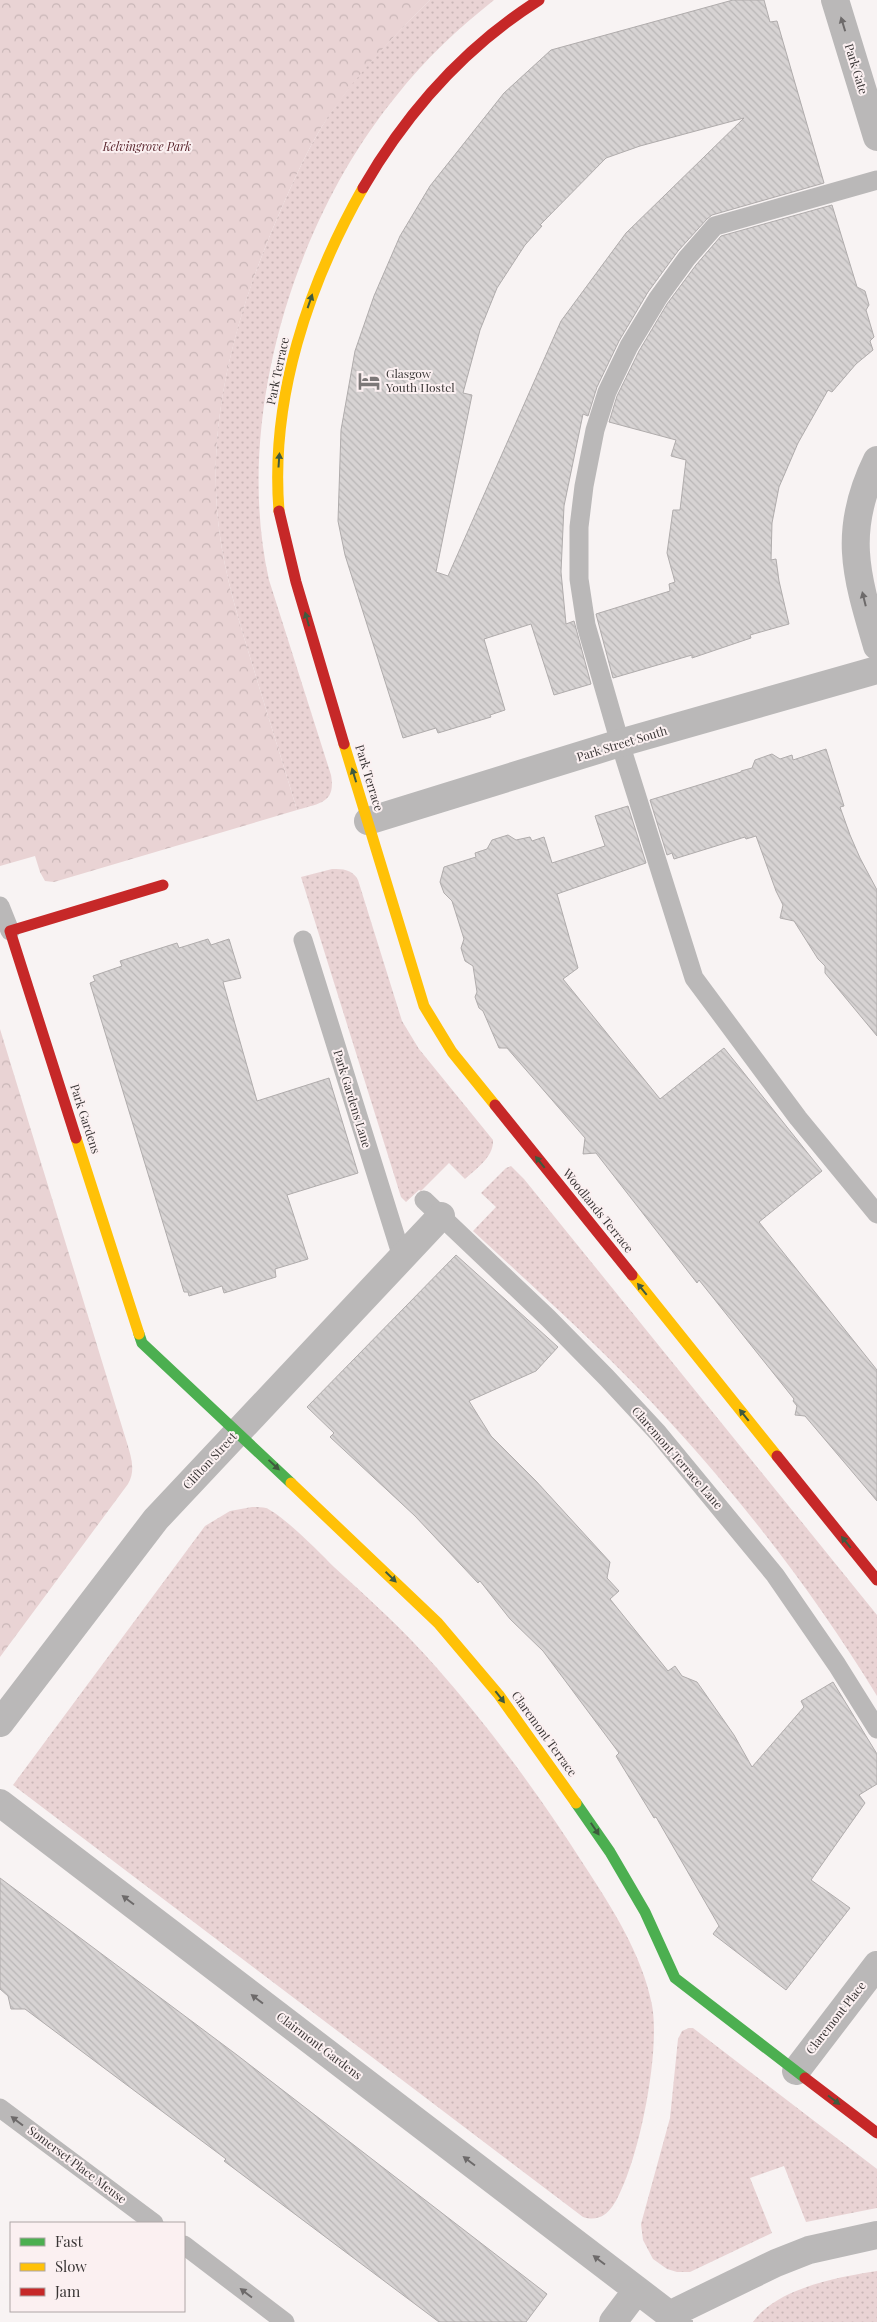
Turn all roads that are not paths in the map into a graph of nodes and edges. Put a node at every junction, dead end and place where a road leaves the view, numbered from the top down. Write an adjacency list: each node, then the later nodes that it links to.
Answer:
1 (539, 0): 9 (street, Park Terrace, one-way to 1)
2 (835, 0): 3 (street, Park Gate, one-way to 2)
3 (877, 137)
4 (877, 180): 8 (lane)
5 (877, 460): 6 (street, one-way to 5)
6 (877, 646)
7 (877, 670): 8 (street, Park Street South)
8 (620, 744): 9 (street, Park Street South); 15 (lane)
9 (368, 821): 18 (street, Woodlands Terrace, one-way to 9)
10 (163, 885): 12 (street)
11 (0, 906): 12 (lane)
12 (10, 931): 17 (street, Park Gardens)
13 (303, 940): 16 (lane, Park Gardens Lane)
14 (432, 1208): 16 (street, Clifton Street); 20 (lane, Claremont Terrace Lane)
15 (877, 1214)
16 (402, 1257): 17 (street, Clifton Street)
17 (238, 1431): 19 (street, Clifton Street); 23 (street, Claremont Terrace, one-way to 23)
18 (877, 1580)
19 (0, 1723)
20 (877, 1729)
21 (0, 1803): 29 (street, Clairmont Gardens, one-way to 21)
22 (877, 1965): 23 (street, Claremont Place)
23 (796, 2071): 25 (street, Claremont Terrace, one-way to 25)
24 (0, 2108): 26 (lane, Somerset Place Meuse, one-way to 24)
25 (877, 2133)
26 (153, 2222)
27 (877, 2235): 30 (street)
28 (185, 2246): 31 (lane, one-way to 28)
29 (637, 2290): 30 (street, Clairmont Gardens); 32 (street)
30 (674, 2318)
31 (285, 2322)
32 (613, 2322)

